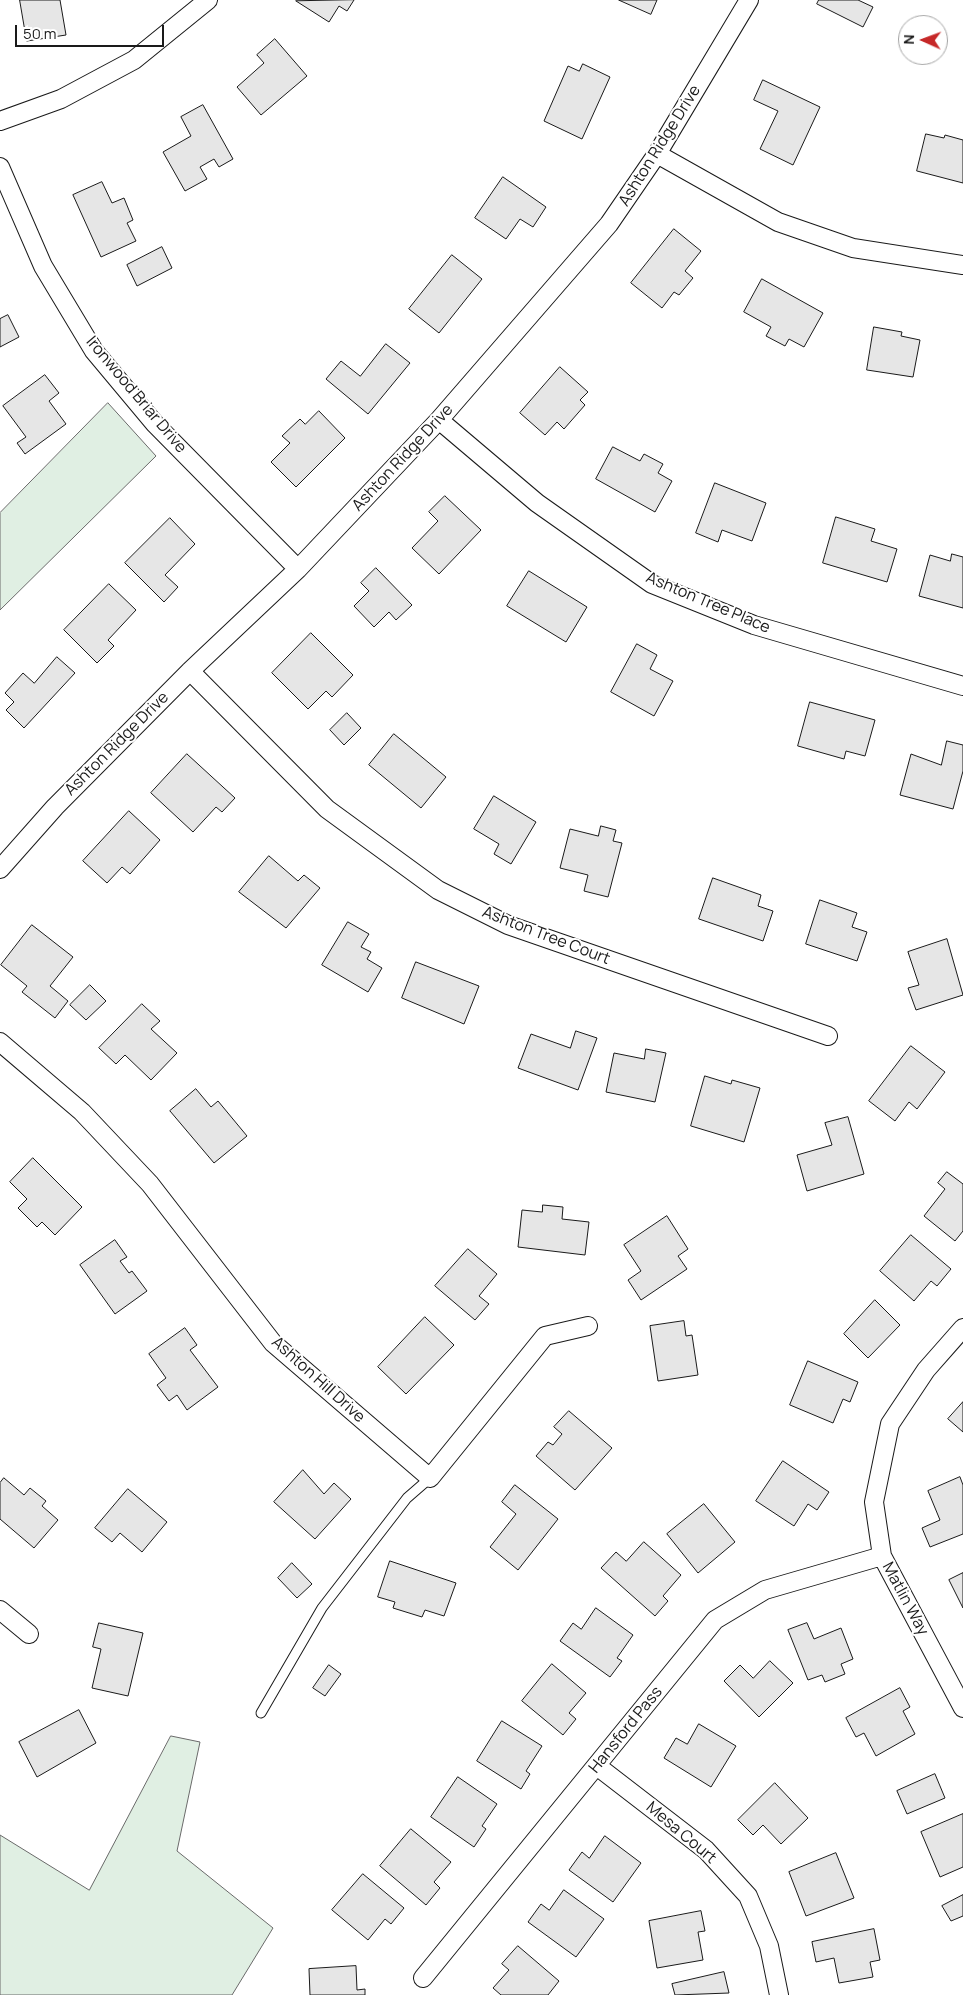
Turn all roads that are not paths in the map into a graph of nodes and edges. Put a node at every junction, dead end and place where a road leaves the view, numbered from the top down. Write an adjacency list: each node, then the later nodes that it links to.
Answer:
1 (208, 0): 3 (street)
2 (749, 0): 4 (street, Ashton Ridge Drive)
3 (0, 121)
4 (657, 154): 6 (street); 7 (street, Ashton Ridge Drive)
5 (0, 167): 8 (street, Ironwood Briar Drive)
6 (963, 265)
7 (439, 420): 8 (street, Ashton Ridge Drive); 10 (street, Ashton Tree Place)
8 (298, 569): 9 (street, Ashton Ridge Drive)
9 (190, 671): 11 (street, Ashton Ridge Drive); 12 (street, Ashton Tree Court)
10 (963, 686)
11 (0, 869)
12 (828, 1036)
13 (0, 1042): 16 (street, Ashton Hill Drive)
14 (588, 1326): 16 (street)
15 (963, 1328): 17 (street, Matlin Way)
16 (430, 1478): 21 (lane)
17 (882, 1556): 20 (street, Matlin Way); 22 (street, Hansford Pass)
18 (0, 1610): 19 (street)
19 (29, 1634)
20 (963, 1708)
21 (261, 1713)
22 (597, 1766): 23 (street, Hansford Pass); 24 (street, Mesa Court)
23 (423, 1978)
24 (779, 1995)

